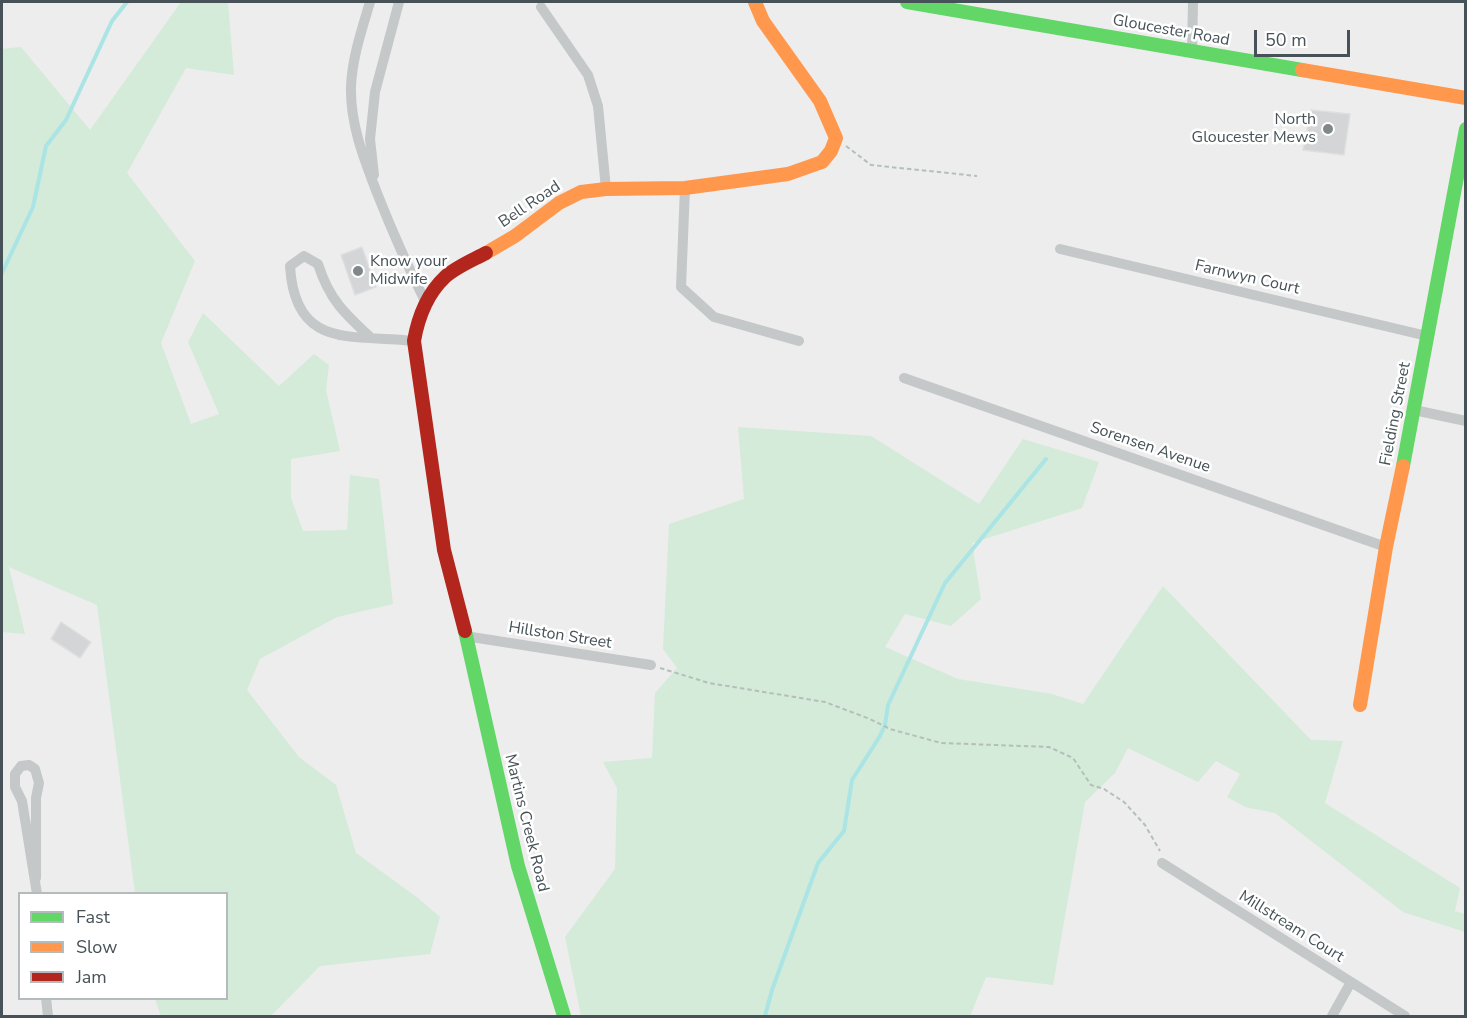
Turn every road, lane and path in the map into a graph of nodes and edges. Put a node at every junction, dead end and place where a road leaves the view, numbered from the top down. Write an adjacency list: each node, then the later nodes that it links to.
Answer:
1 (370, 2): 12 (street)
2 (399, 2): 12 (street)
3 (755, 2): 10 (street)
4 (907, 2): 7 (street, Gloucester Road)
5 (1193, 2): 7 (street)
6 (540, 7): 14 (street)
7 (1192, 51): 8 (street, Gloucester Road)
8 (1466, 98)
9 (1466, 129): 17 (street, Fielding Street)
10 (836, 138): 11 (path); 13 (street, Bell Road)
11 (977, 176)
12 (375, 187): 16 (street)
13 (685, 188): 14 (street, Bell Road); 20 (street)
14 (606, 189): 16 (street, Bell Road)
15 (1060, 249): 17 (street, Farnwyn Court)
16 (426, 303): 19 (street, Bell Road)
17 (1427, 336): 22 (street, Fielding Street)
18 (370, 337): 18 (street); 19 (street)
19 (414, 341): 25 (street, Bell Road)
20 (799, 341)
21 (904, 378): 24 (street, Sorensen Avenue)
22 (1414, 410): 23 (street); 24 (street, Fielding Street)
23 (1466, 421)
24 (1386, 548): 27 (street, Fielding Street)
25 (465, 636): 26 (street, Hillston Street); 34 (street, Martins Creek Road)
26 (651, 665): 28 (path)
27 (1360, 705)
28 (1162, 863): 31 (street, Millstream Court)
29 (36, 878): 29 (street); 30 (street)
30 (38, 892)
31 (1351, 982): 35 (street); 36 (street, Millstream Court)
32 (46, 1000): 33 (street)
33 (48, 1017)
34 (564, 1017)
35 (1332, 1017)
36 (1405, 1017)

